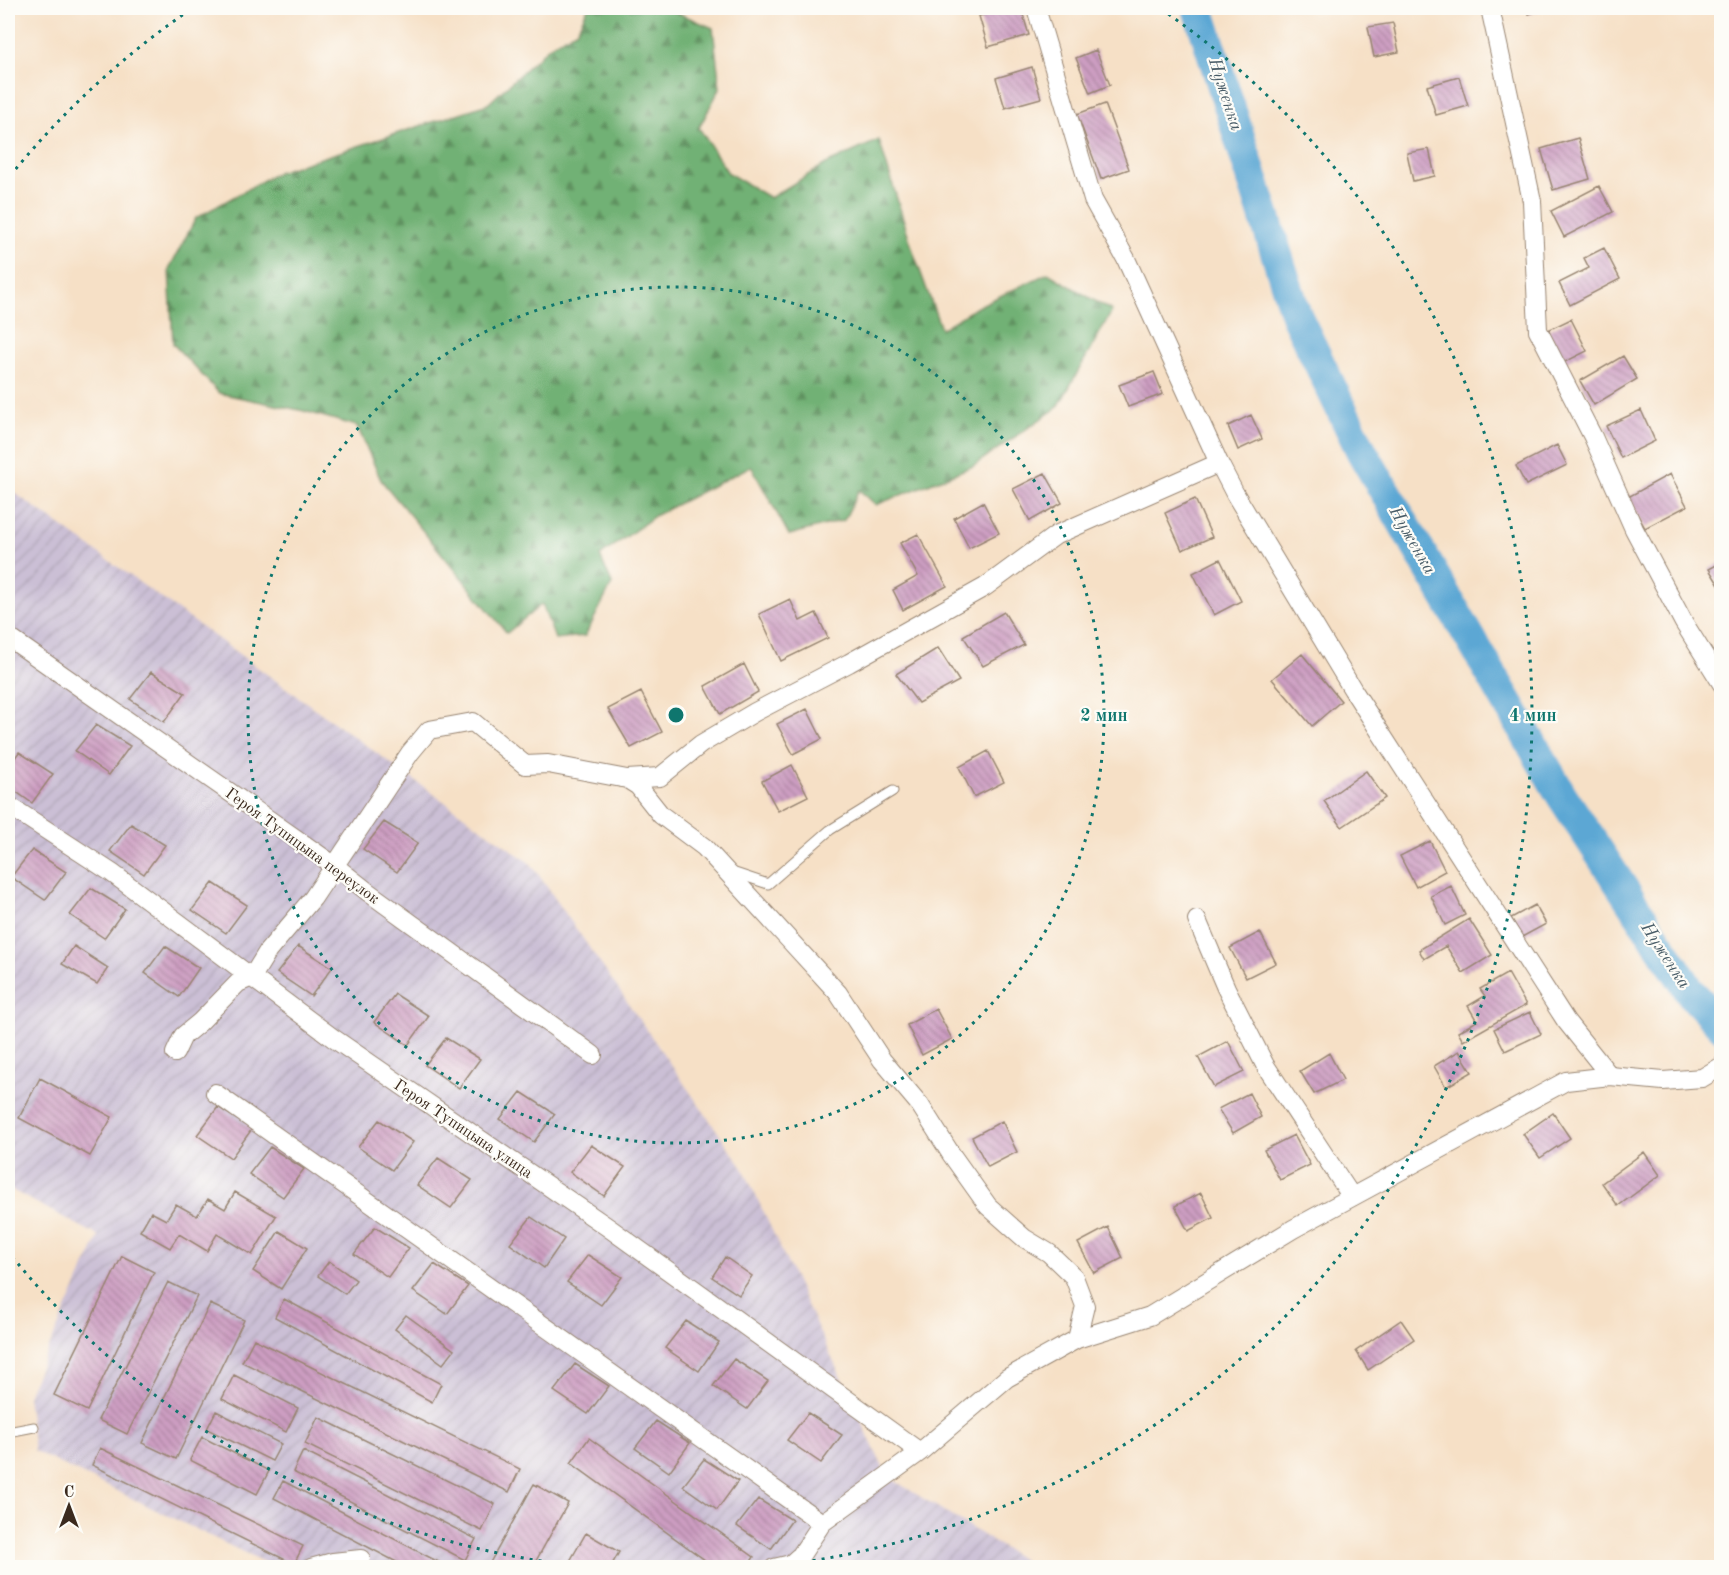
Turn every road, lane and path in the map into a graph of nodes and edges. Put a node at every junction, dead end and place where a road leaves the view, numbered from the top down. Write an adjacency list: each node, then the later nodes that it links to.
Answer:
1 (1035, 8): 3 (street)
2 (1490, 8): 5 (street)
3 (1219, 463): 6 (street); 16 (street)
4 (11, 639): 9 (street, Героя Тупицына переулок)
5 (1722, 684)
6 (627, 780): 9 (street); 10 (street)
7 (893, 791): 10 (lane)
8 (8, 805): 12 (street, Героя Тупицына улица)
9 (335, 866): 12 (street); 14 (street, Героя Тупицына переулок)
10 (727, 871): 19 (street)
11 (1197, 920): 18 (street)
12 (252, 977): 13 (street); 22 (street, Героя Тупицына улица)
13 (175, 1053)
14 (593, 1055)
15 (1722, 1066): 16 (street)
16 (1610, 1076): 18 (street)
17 (215, 1093): 23 (street)
18 (1352, 1197): 19 (street)
19 (1077, 1339): 22 (street)
20 (34, 1427): 21 (lane)
21 (8, 1432)
22 (920, 1452): 23 (street)
23 (822, 1522): 25 (street)
24 (361, 1560): 26 (street)
25 (774, 1567)
26 (311, 1568)

